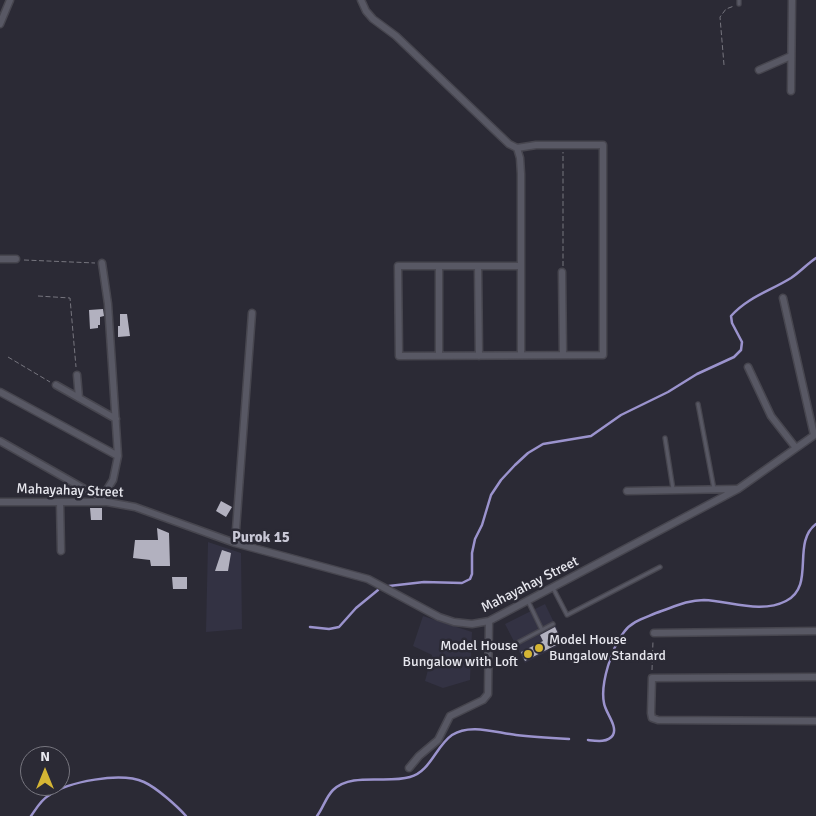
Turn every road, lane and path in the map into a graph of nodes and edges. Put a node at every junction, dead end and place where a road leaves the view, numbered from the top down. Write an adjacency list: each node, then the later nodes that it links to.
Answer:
1 (10, 0): 5 (street)
2 (362, 0): 11 (street)
3 (792, 0): 6 (street)
4 (738, 2): 7 (path)
5 (0, 24)
6 (791, 56): 8 (street); 9 (street)
7 (724, 65)
8 (759, 70)
9 (791, 91)
10 (563, 145): 11 (street); 18 (path); 23 (street)
11 (517, 148): 17 (street)
12 (0, 259): 13 (street)
13 (16, 259): 14 (path)
14 (102, 263): 33 (street)
15 (439, 266): 16 (street); 24 (street); 24 (street)
16 (478, 266): 17 (street); 25 (street)
17 (521, 266): 22 (street)
18 (562, 272): 23 (street)
19 (38, 296): 28 (path)
20 (783, 298): 34 (street)
21 (252, 313): 46 (street)
22 (522, 355): 23 (street); 25 (street)
23 (563, 355)
24 (440, 356): 25 (street)
25 (479, 356)
26 (8, 357): 29 (path)
27 (748, 367): 37 (street)
28 (77, 375): 31 (street)
29 (56, 385): 31 (street)
30 (0, 392): 38 (street)
31 (79, 398): 33 (street)
32 (698, 404): 39 (lane)
33 (116, 419): 38 (street)
34 (815, 435): 37 (street, Mahayahay Street)
35 (664, 438): 41 (lane)
36 (0, 442): 43 (street)
37 (796, 448): 40 (street, Mahayahay Street)
38 (118, 456): 43 (street)
39 (715, 489): 40 (street); 41 (street)
40 (738, 489): 49 (street, Mahayahay Street)
41 (673, 490): 42 (street)
42 (627, 491)
43 (104, 501): 45 (street, Mahayahay Street); 46 (street, Mahayahay Street)
44 (0, 502): 45 (street, Mahayahay Street)
45 (60, 502): 47 (street)
46 (235, 543): 51 (street, Mahayahay Street)
47 (61, 551)
48 (660, 567): 49 (lane)
49 (553, 588): 50 (street, Mahayahay Street)
50 (528, 601): 51 (street, Mahayahay Street); 53 (lane)
51 (489, 621): 60 (street)
52 (553, 624): 53 (lane)
53 (542, 630): 56 (lane)
54 (816, 631): 55 (street)
55 (654, 633): 58 (path)
56 (518, 642)
57 (816, 677): 58 (street)
58 (652, 678): 59 (street)
59 (816, 721)
60 (409, 768)

